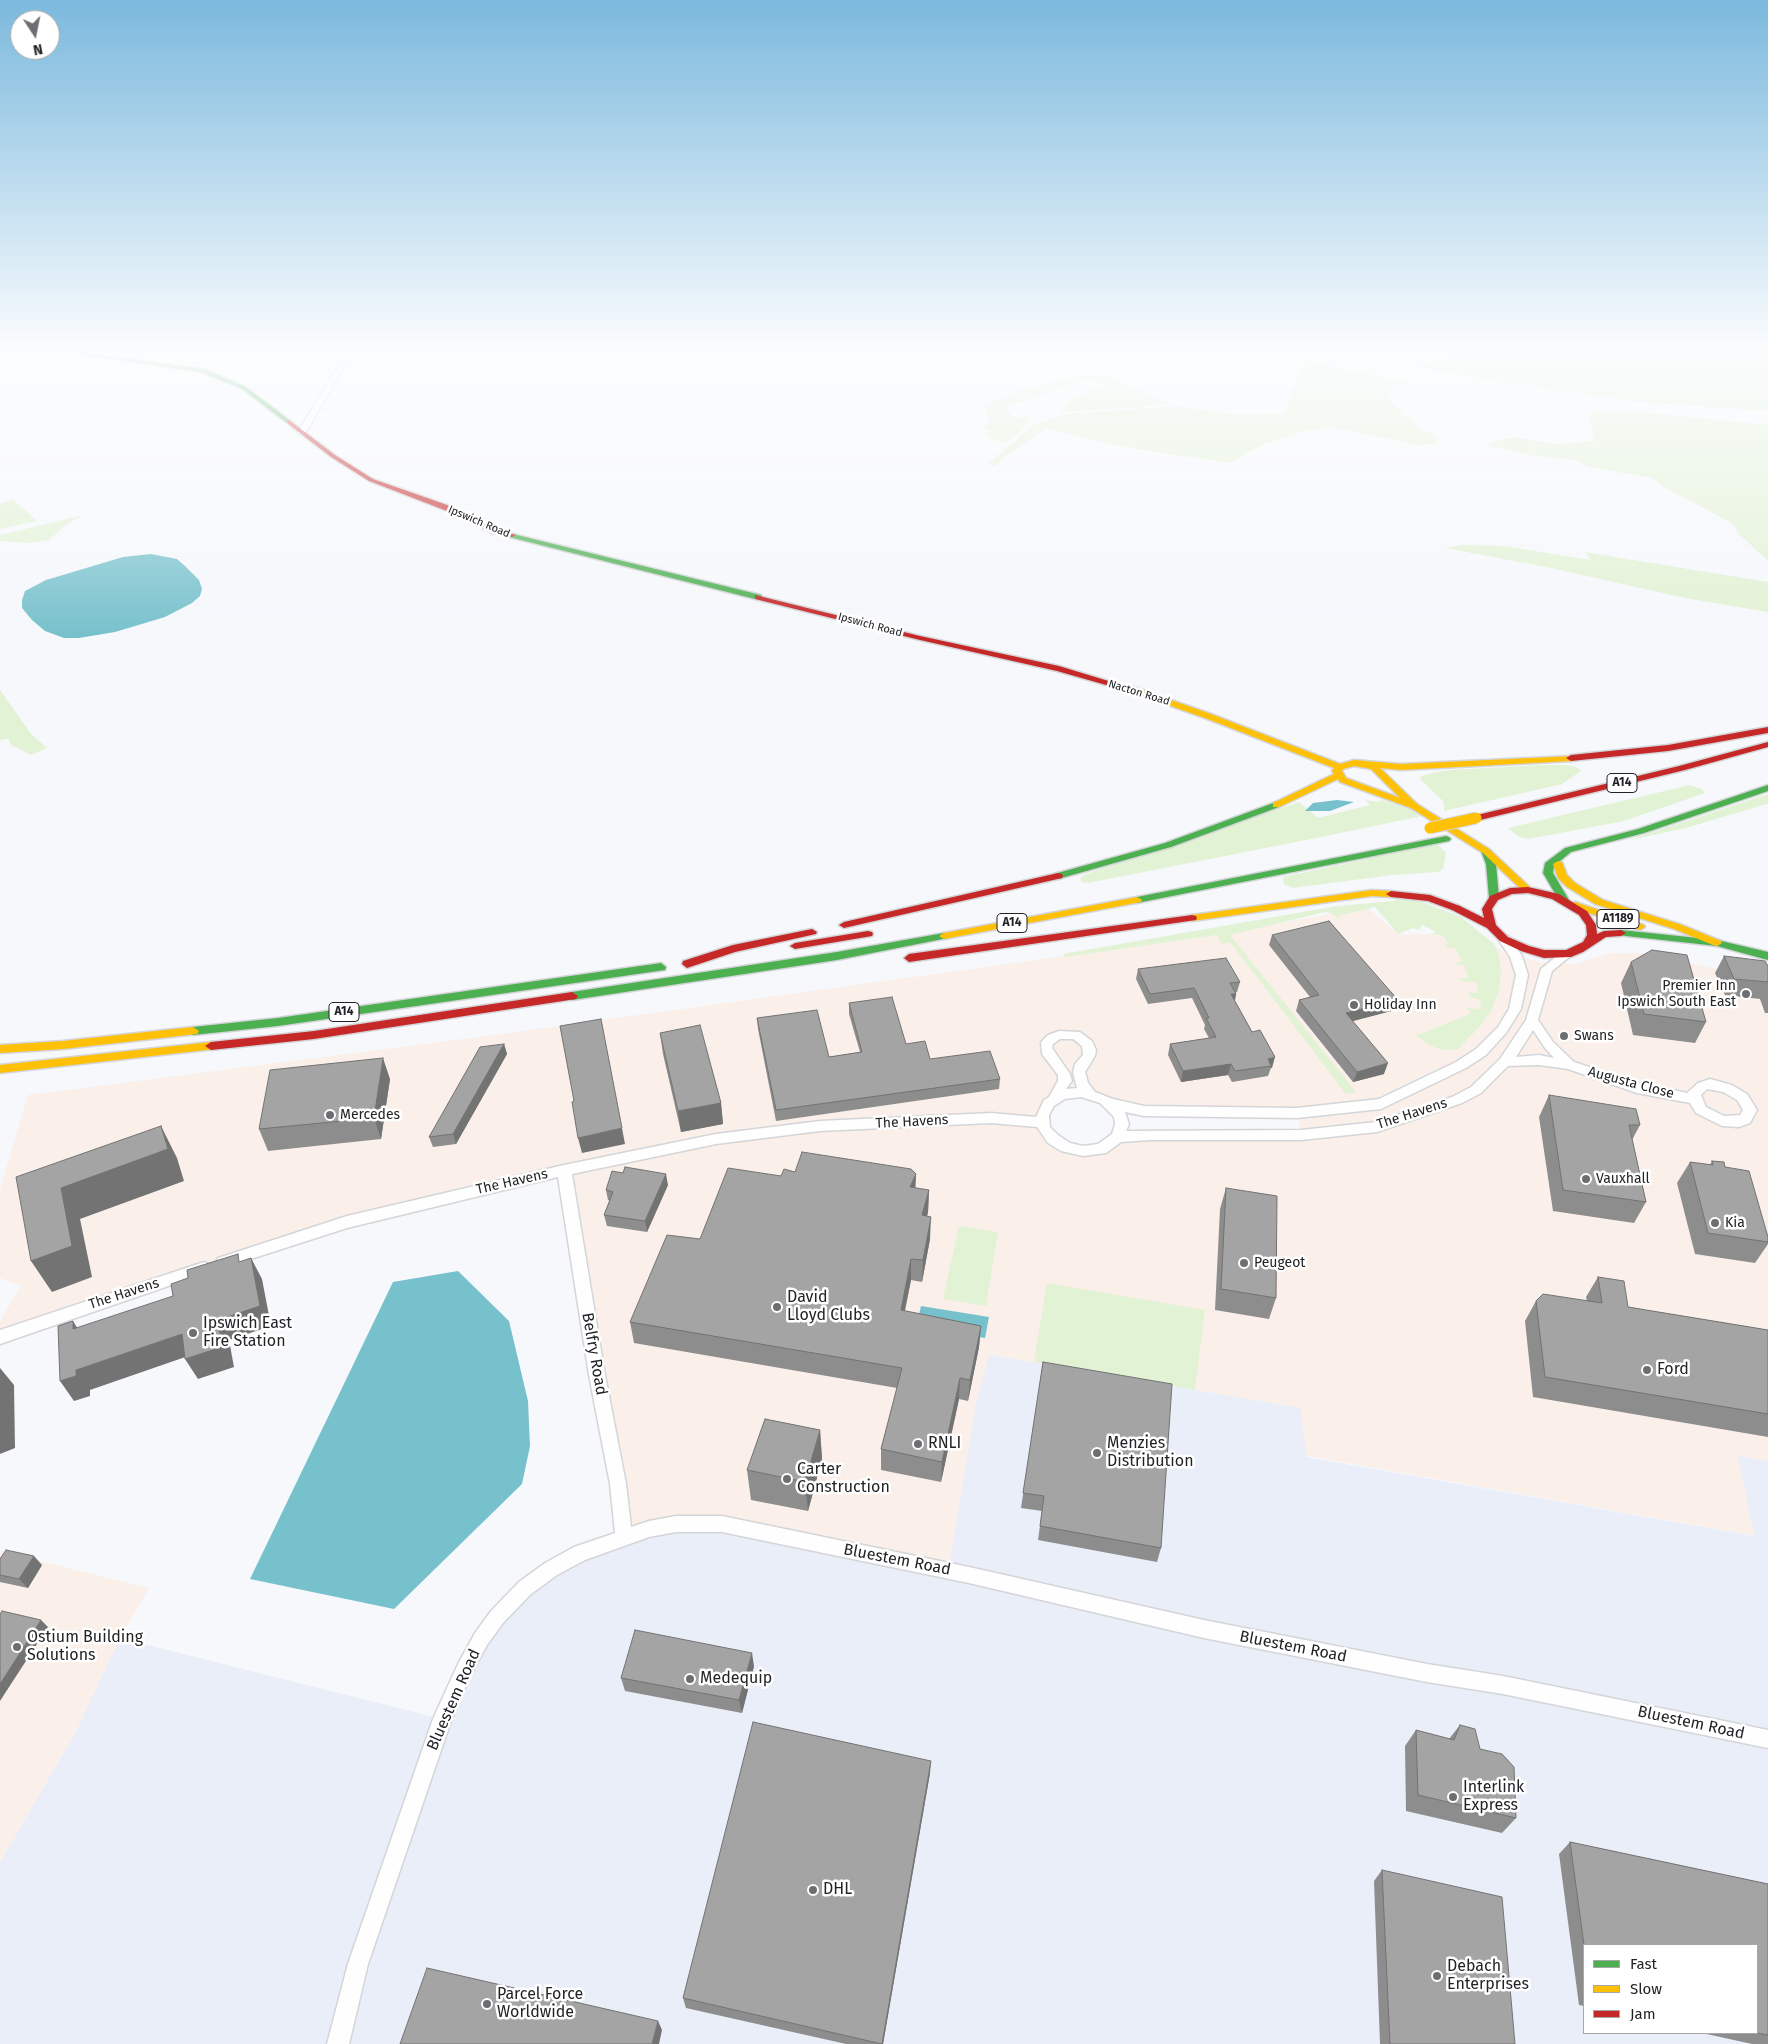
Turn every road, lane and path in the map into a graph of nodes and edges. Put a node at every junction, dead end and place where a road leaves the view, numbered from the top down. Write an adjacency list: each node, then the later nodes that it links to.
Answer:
1 (322, 445): 2 (main road, Ipswich Road)
2 (931, 640): 6 (main road, Nacton Road)
3 (1768, 730): 5 (main road, A14)
4 (1768, 744): 9 (main road, A14, bridge)
5 (1366, 764): 6 (main road); 8 (main road)
6 (1339, 771): 8 (main road, Nacton Road); 25 (main road, A14)
7 (1768, 788): 12 (main road)
8 (1414, 806): 11 (main road)
9 (1426, 829)
10 (1479, 831): 29 (main road, A14)
11 (1486, 851): 13 (main road); 14 (main road)
12 (1558, 857): 15 (main road); 20 (main road)
13 (1528, 890): 14 (main road); 15 (main road)
14 (1494, 898): 16 (main road)
15 (1567, 902): 18 (main road, A1189); 21 (main road)
16 (1491, 926): 19 (main road); 24 (main road, A14)
17 (884, 931): 25 (main road, A14)
18 (1665, 935): 20 (main road, A1189); 21 (main road, A1189)
19 (1504, 939): 22 (main road); 38 (street, The Havens)
20 (1717, 943): 23 (main road, A1189)
21 (1588, 944): 22 (main road)
22 (1567, 954): 30 (street, The Havens)
23 (1768, 956)
24 (899, 959)
25 (687, 964): 31 (main road, A14)
26 (840, 967): 27 (main road)
27 (743, 982)
28 (656, 996): 29 (main road, A14)
29 (576, 997): 34 (main road, A14)
30 (1532, 1020): 32 (street, The Havens); 33 (street, Augusta Close)
31 (0, 1049)
32 (1505, 1062): 33 (street, Augusta Close); 40 (street, The Havens)
33 (1569, 1065): 37 (street, Augusta Close)
34 (0, 1069)
35 (1090, 1094): 36 (street, The Havens); 36 (street); 38 (street, The Havens)
36 (1054, 1098): 39 (street)
37 (1694, 1099)
38 (1112, 1104): 40 (street)
39 (1042, 1122): 40 (street, The Havens); 41 (street, The Havens)
40 (1118, 1138)
41 (564, 1170): 42 (street, The Havens); 43 (street, Belfry Road)
42 (0, 1337)
43 (624, 1537): 44 (street, Bluestem Road); 45 (street, Bluestem Road)
44 (1768, 1739)
45 (338, 2044)

